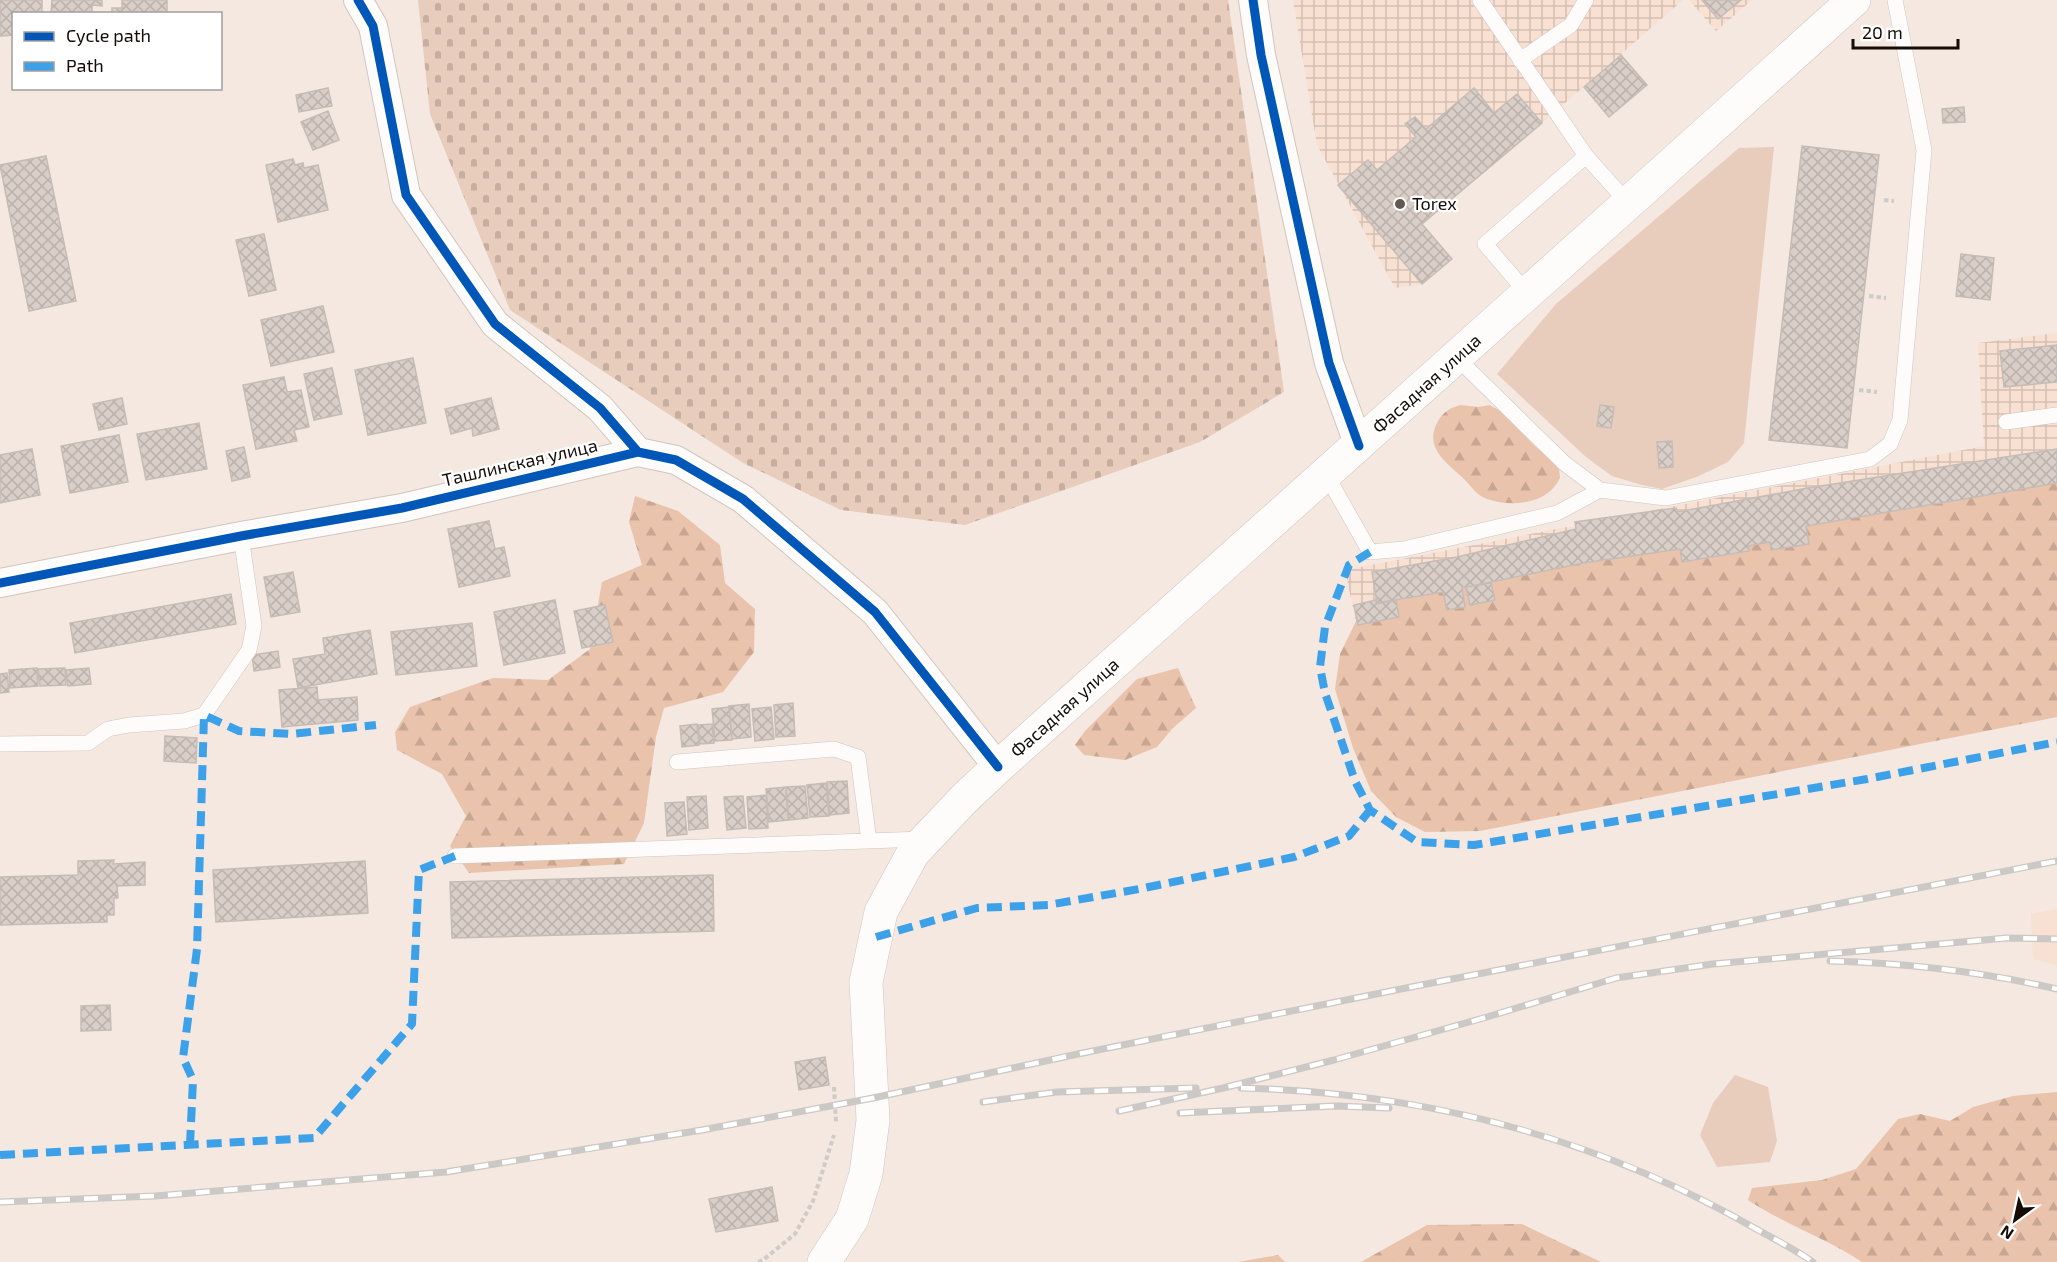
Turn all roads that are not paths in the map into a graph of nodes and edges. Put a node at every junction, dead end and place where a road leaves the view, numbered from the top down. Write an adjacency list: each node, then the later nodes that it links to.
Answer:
1 (358, 0): 15 (street)
2 (1253, 0): 14 (street)
3 (1480, 0): 7 (lane)
4 (1586, 0): 7 (lane)
5 (1854, 0): 9 (main road, Фасадная улица)
6 (1895, 0): 17 (lane)
7 (1520, 60): 8 (lane)
8 (1586, 156): 9 (lane); 10 (lane)
9 (1628, 203): 10 (main road, Фасадная улица)
10 (1527, 293): 11 (main road, Фасадная улица)
11 (1456, 357): 14 (main road, Фасадная улица); 17 (lane)
12 (2057, 415): 13 (lane)
13 (2006, 422)
14 (1359, 446): 16 (main road, Фасадная улица)
15 (638, 452): 18 (street, Ташлинская улица); 22 (street, Ташлинская улица)
16 (1327, 476): 17 (lane); 22 (main road, Фасадная улица)
17 (1600, 490)
18 (241, 536): 19 (street, Ташлинская улица); 20 (lane)
19 (0, 584)
20 (0, 744)
21 (677, 762): 24 (lane)
22 (998, 767): 23 (main road, Фасадная улица)
23 (926, 839): 24 (lane); 26 (main road, Фасадная улица)
24 (869, 841): 25 (lane)
25 (454, 856)
26 (824, 1262)

